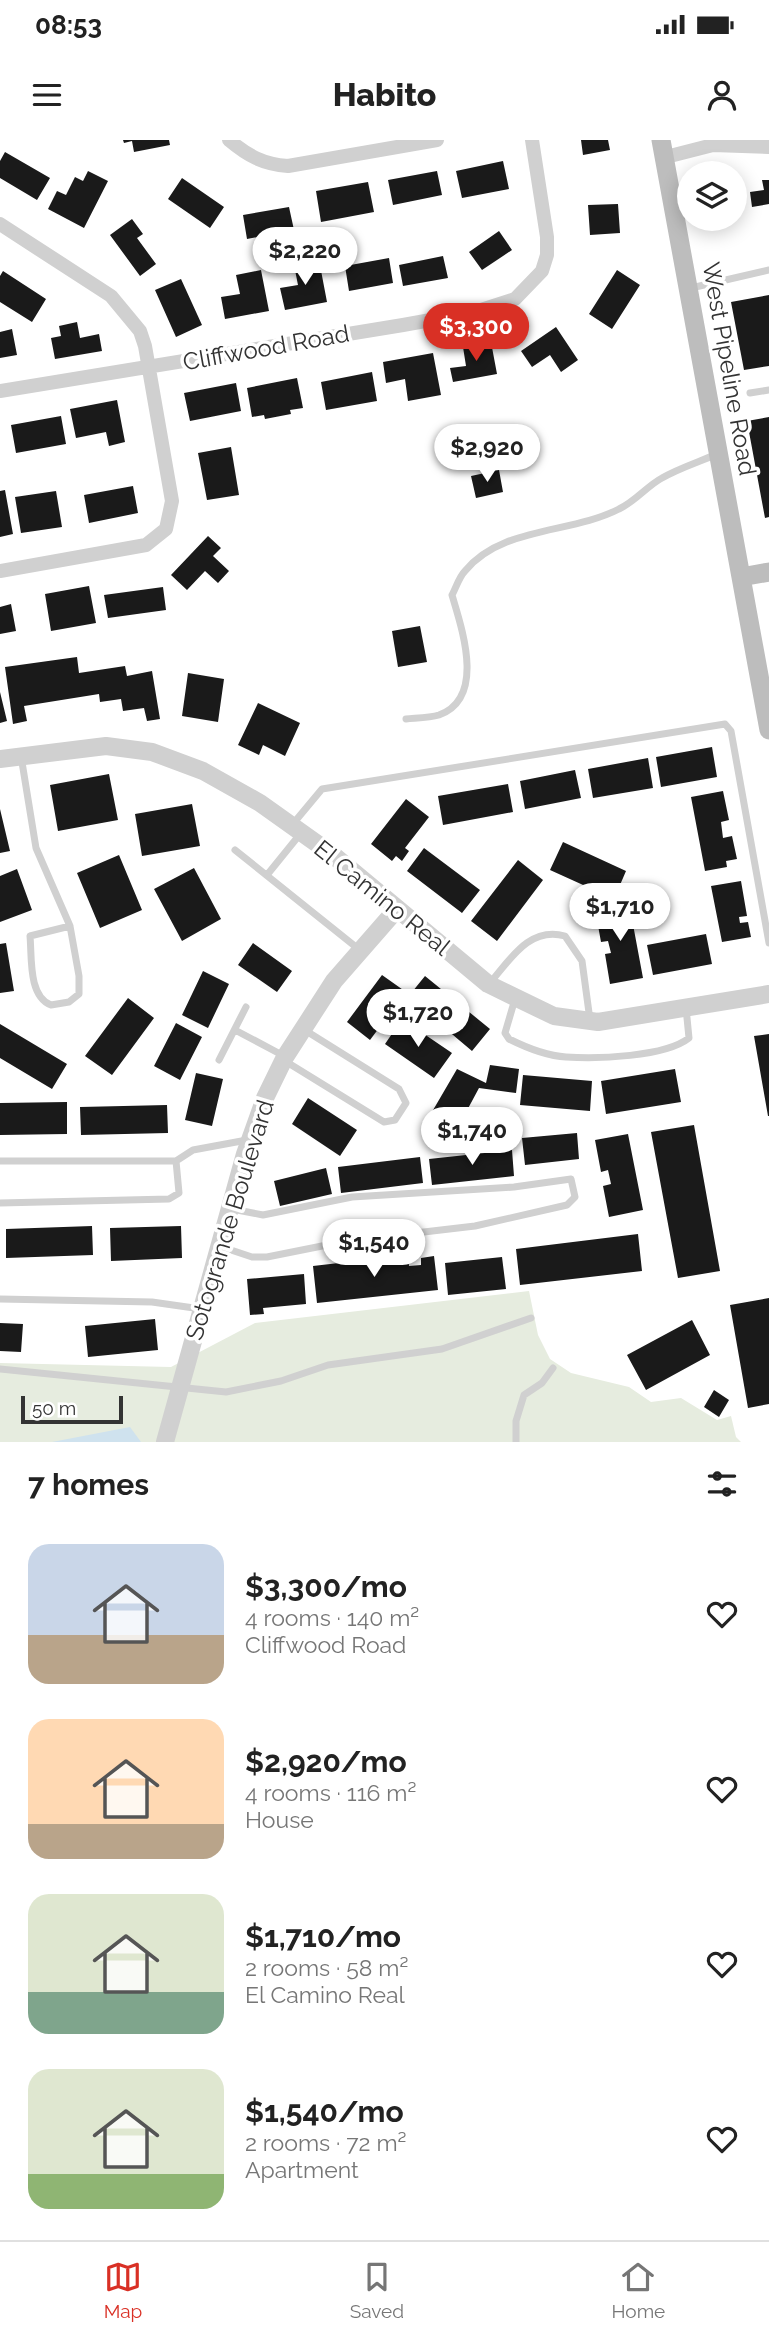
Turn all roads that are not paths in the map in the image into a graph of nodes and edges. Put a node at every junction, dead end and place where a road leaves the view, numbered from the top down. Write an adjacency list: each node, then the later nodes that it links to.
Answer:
1 (229, 140): 2 (street)
2 (437, 140)
3 (532, 140): 9 (street, Cliffwood Road)
4 (769, 147): 5 (street)
5 (663, 148): 8 (main road, West Pipeline Road)
6 (0, 223): 9 (street)
7 (769, 270): 8 (lane)
8 (691, 288): 13 (main road, West Pipeline Road)
9 (148, 368): 11 (street, Cliffwood Road); 14 (street)
10 (769, 390): 12 (lane)
11 (0, 391)
12 (750, 393)
13 (718, 454): 16 (main road, West Pipeline Road); 18 (lane)
14 (0, 571)
15 (769, 572): 16 (main road)
16 (741, 577): 17 (main road, West Pipeline Road)
17 (765, 681): 19 (main road, West Pipeline Road)
18 (406, 719)
19 (769, 730)
20 (21, 756): 21 (street, El Camino Real); 22 (street, El Camino Real); 26 (lane)
21 (0, 759)
22 (296, 829): 24 (lane); 25 (street, El Camino Real); 27 (lane)
23 (235, 850): 24 (lane)
24 (267, 875): 28 (lane)
25 (396, 910): 28 (street, Sotogrande Boulevard); 29 (street, El Camino Real)
26 (70, 926): 26 (lane)
27 (769, 943)
28 (360, 951): 35 (street, Sotogrande Boulevard)
29 (488, 984): 31 (street, El Camino Real); 34 (lane)
30 (769, 994): 33 (street, El Camino Real)
31 (515, 999): 33 (lane); 34 (street, El Camino Real)
32 (246, 1007): 36 (lane)
33 (686, 1007): 34 (street, El Camino Real)
34 (591, 1022)
35 (302, 1029): 37 (street, Sotogrande Boulevard); 37 (lane)
36 (235, 1030): 37 (lane); 38 (lane)
37 (284, 1058): 39 (street, Sotogrande Boulevard)
38 (219, 1060)
39 (250, 1139): 41 (lane); 43 (street, Sotogrande Boulevard)
40 (0, 1161): 41 (lane)
41 (176, 1161): 42 (lane)
42 (0, 1203)
43 (229, 1208): 44 (street, Sotogrande Boulevard); 44 (lane)
44 (219, 1246): 46 (street, Sotogrande Boulevard)
45 (0, 1299): 46 (lane)
46 (201, 1309): 50 (street, Sotogrande Boulevard)
47 (531, 1318): 50 (lane)
48 (553, 1368): 52 (lane)
49 (0, 1369): 50 (lane)
50 (180, 1389): 51 (street, Sotogrande Boulevard)
51 (168, 1434)
52 (516, 1440)

